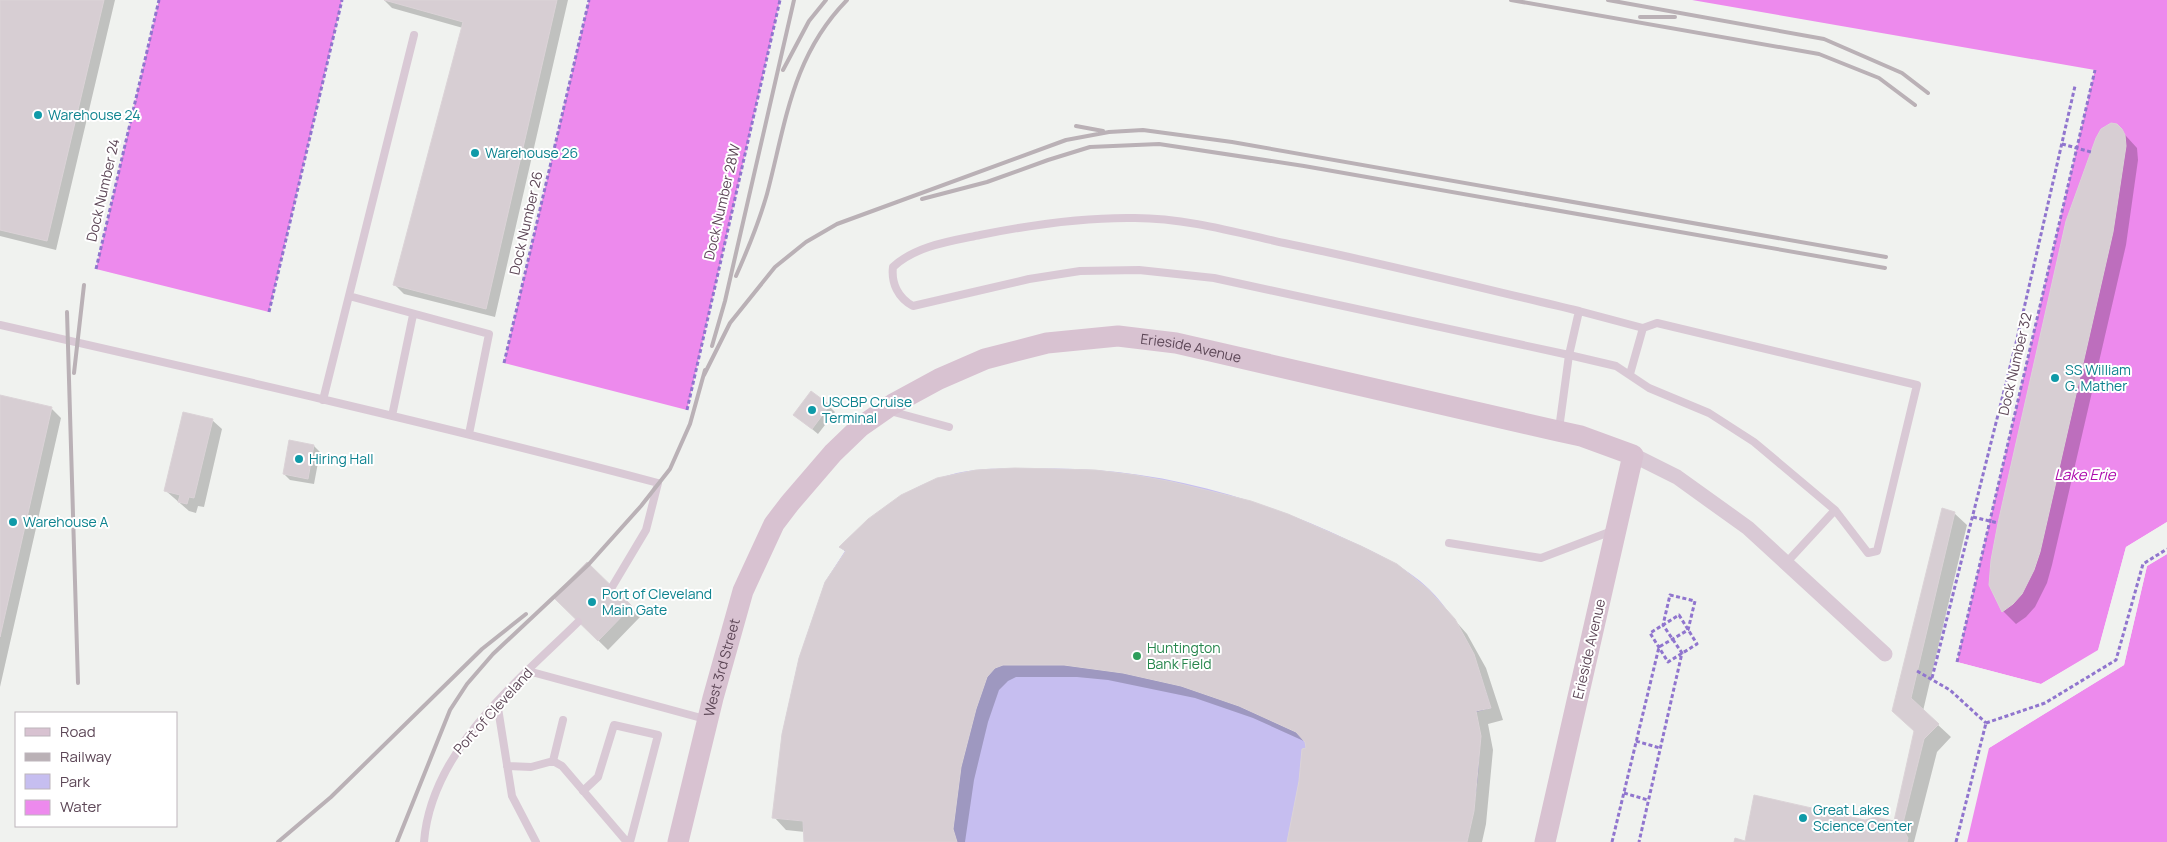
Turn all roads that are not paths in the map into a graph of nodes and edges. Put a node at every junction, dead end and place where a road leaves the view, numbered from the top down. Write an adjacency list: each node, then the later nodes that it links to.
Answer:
1 (414, 35): 2 (lane)
2 (349, 296): 4 (lane); 9 (lane)
3 (1579, 311): 6 (lane); 7 (lane); 7 (lane)
4 (413, 315): 11 (lane); 14 (lane)
5 (0, 325): 9 (lane)
6 (1643, 328): 8 (lane); 17 (lane)
7 (1570, 355): 8 (lane); 13 (lane)
8 (1630, 374): 17 (lane)
9 (323, 400): 11 (lane)
10 (884, 410): 12 (lane); 13 (street, Erieside Avenue); 16 (street, Erieside Avenue)
11 (392, 416): 14 (lane)
12 (949, 427)
13 (1558, 431): 15 (street, Erieside Avenue)
14 (469, 434): 21 (lane)
15 (1633, 455): 18 (street, Erieside Avenue); 20 (street, Erieside Avenue)
16 (790, 502): 26 (street, West 3rd Street)
17 (1835, 510): 20 (lane)
18 (1616, 529): 19 (lane); 35 (street, Erieside Avenue)
19 (1449, 543)
20 (1787, 562): 23 (street, Erieside Avenue)
21 (612, 587)
22 (578, 622): 24 (lane, Port of Cleveland)
23 (1886, 654)
24 (528, 671): 25 (lane, Port of Cleveland); 26 (lane)
25 (497, 702): 29 (lane); 31 (lane, Port of Cleveland)
26 (707, 719): 34 (street, West 3rd Street)
27 (563, 720): 28 (lane)
28 (553, 761): 29 (lane); 30 (lane)
29 (507, 766): 32 (lane)
30 (583, 791): 33 (lane); 33 (lane)
31 (424, 842)
32 (536, 842)
33 (628, 842)
34 (678, 842)
35 (1545, 842)

